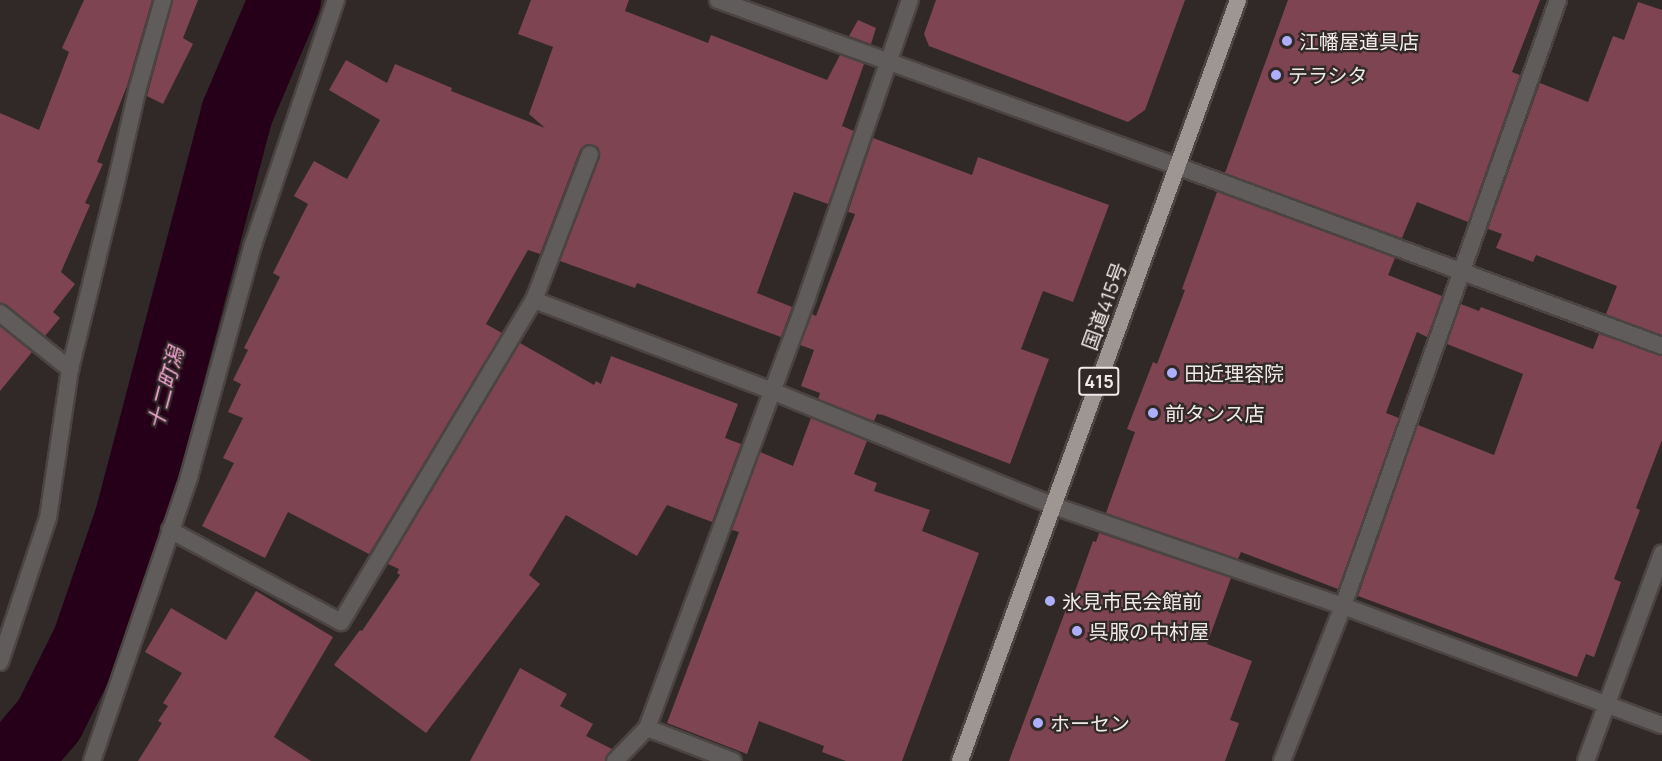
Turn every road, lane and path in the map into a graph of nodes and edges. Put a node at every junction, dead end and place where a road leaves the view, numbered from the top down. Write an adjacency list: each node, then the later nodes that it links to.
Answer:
1 (163, 0): 14 (street)
2 (336, 0): 17 (street)
3 (718, 0): 7 (street)
4 (910, 0): 7 (street)
5 (1238, 0): 9 (highway, 国道415号 / 415)
6 (1558, 0): 10 (street)
7 (888, 63): 9 (street); 15 (street)
8 (590, 154): 11 (street)
9 (1178, 166): 10 (street); 16 (highway, 国道415号 / 415)
10 (1461, 272): 13 (street); 19 (street)
11 (534, 300): 15 (street); 17 (street)
12 (0, 313): 14 (street)
13 (1662, 346)
14 (70, 369): 20 (street)
15 (772, 391): 16 (street); 23 (street)
16 (1054, 506): 19 (street); 27 (highway, 国道415号 / 415)
17 (170, 530): 24 (street)
18 (1662, 553): 21 (street)
19 (1343, 606): 21 (street); 28 (street)
20 (0, 662)
21 (1607, 705): 22 (street); 29 (street)
22 (1662, 725)
23 (646, 728): 25 (street); 26 (street)
24 (92, 761)
25 (615, 761)
26 (733, 761)
27 (960, 761)
28 (1282, 761)
29 (1587, 761)

